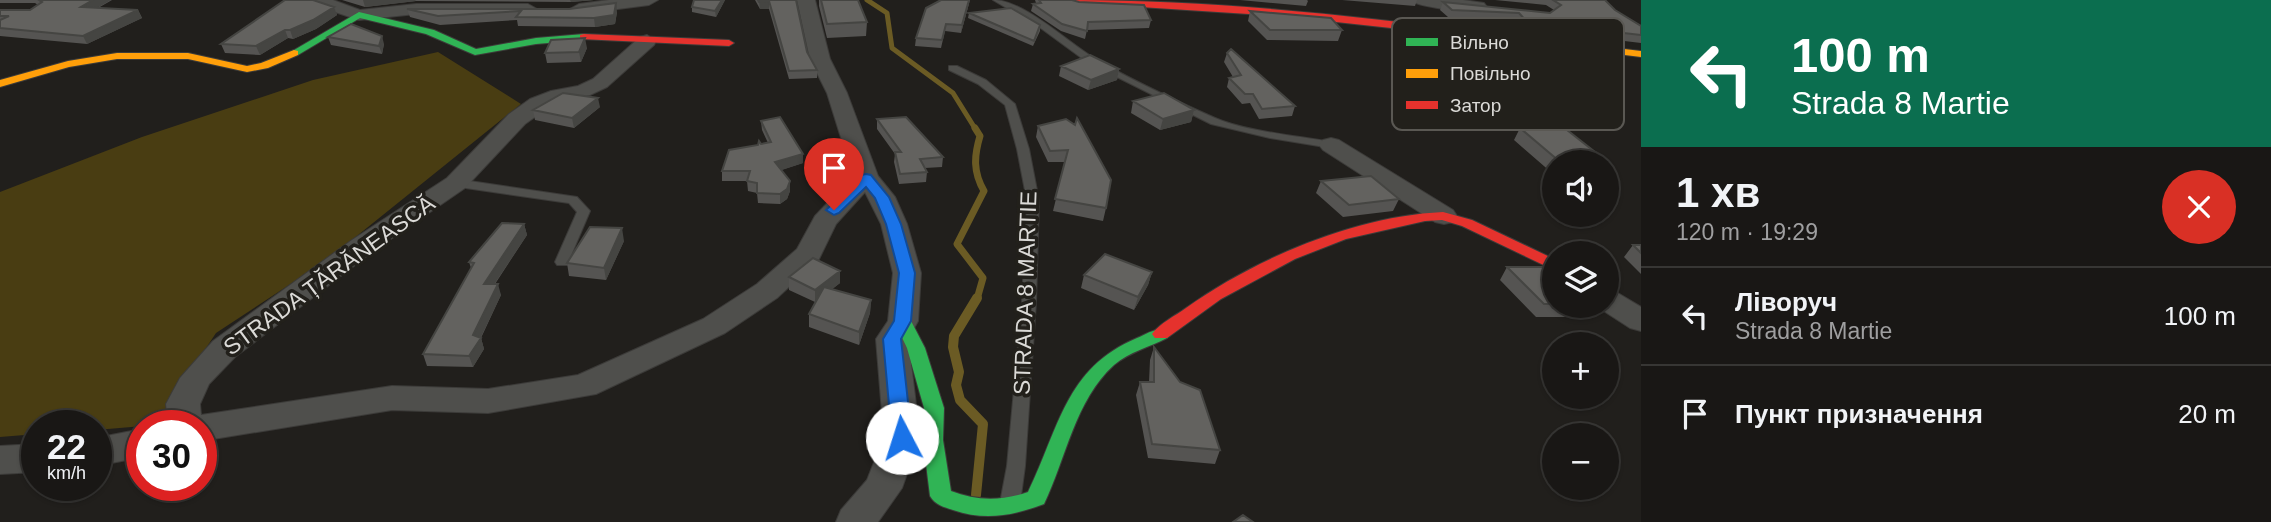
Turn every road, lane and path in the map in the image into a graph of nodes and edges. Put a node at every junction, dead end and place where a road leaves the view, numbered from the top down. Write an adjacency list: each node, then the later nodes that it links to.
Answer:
1 (317, 0): 8 (street)
2 (649, 0): 8 (street)
3 (806, 0): 15 (street)
4 (997, 0): 14 (lane)
5 (1078, 0): 9 (main road)
6 (1419, 0): 7 (street)
7 (1493, 9)
8 (359, 15): 10 (main road); 13 (main road)
9 (1392, 23)
10 (647, 41): 11 (main road); 16 (street)
11 (729, 43)
12 (953, 68): 27 (lane, STRADA 8 MARTIE)
13 (0, 84)
14 (1331, 145): 17 (street)
15 (866, 178): 21 (street); 24 (street)
16 (456, 183): 19 (lane, STRADA ȚĂRĂNEASCĂ); 23 (street, STRADA ȚĂRĂNEASCĂ)
17 (1444, 216): 18 (main road); 27 (main road)
18 (1542, 259)
19 (562, 262)
20 (1619, 307): 22 (street)
21 (903, 321): 27 (main road); 28 (street)
22 (1641, 321)
23 (184, 410)
24 (217, 425)
25 (21, 459): 26 (street)
26 (0, 460)
27 (1009, 510)
28 (855, 522)

